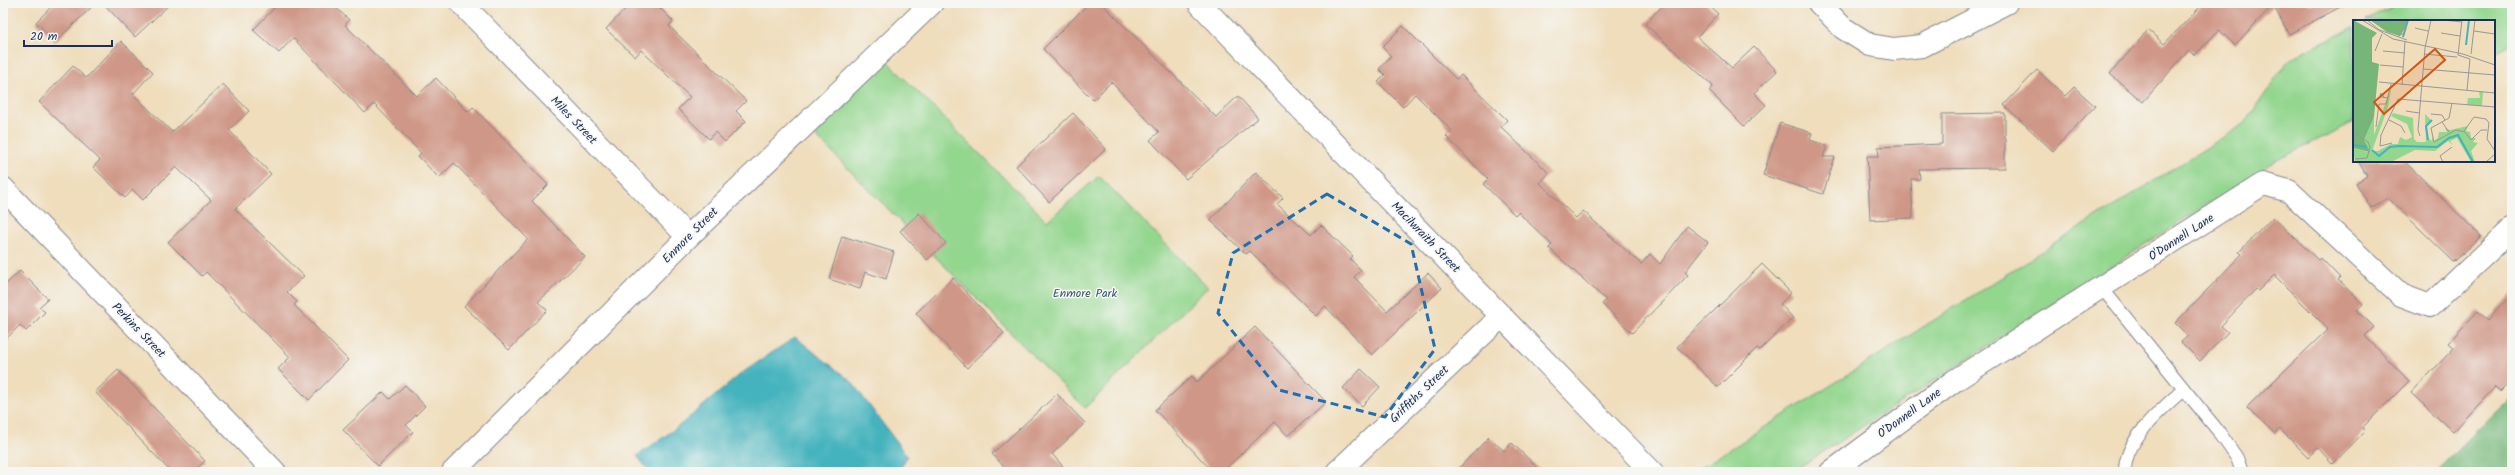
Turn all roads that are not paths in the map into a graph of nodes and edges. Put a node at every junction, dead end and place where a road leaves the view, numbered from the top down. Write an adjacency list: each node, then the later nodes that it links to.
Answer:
1 (461, 3): 8 (street, Miles Street)
2 (932, 3): 8 (street, Enmore Street)
3 (1199, 3): 10 (street, Macilwraith Street)
4 (1819, 3): 5 (street)
5 (2006, 3)
6 (3, 188): 13 (street, Perkins Street)
7 (2512, 229): 9 (street, O'Donnell Lane)
8 (688, 236): 12 (street, Enmore Street)
9 (2101, 287): 11 (lane); 16 (street, O'Donnell Lane)
10 (1502, 316): 14 (street, Griffiths Street); 15 (street, Macilwraith Street)
11 (2184, 389): 17 (lane); 18 (lane)
12 (462, 469)
13 (275, 472)
14 (1337, 472)
15 (1652, 472)
16 (1831, 472)
17 (2125, 472)
18 (2242, 472)

